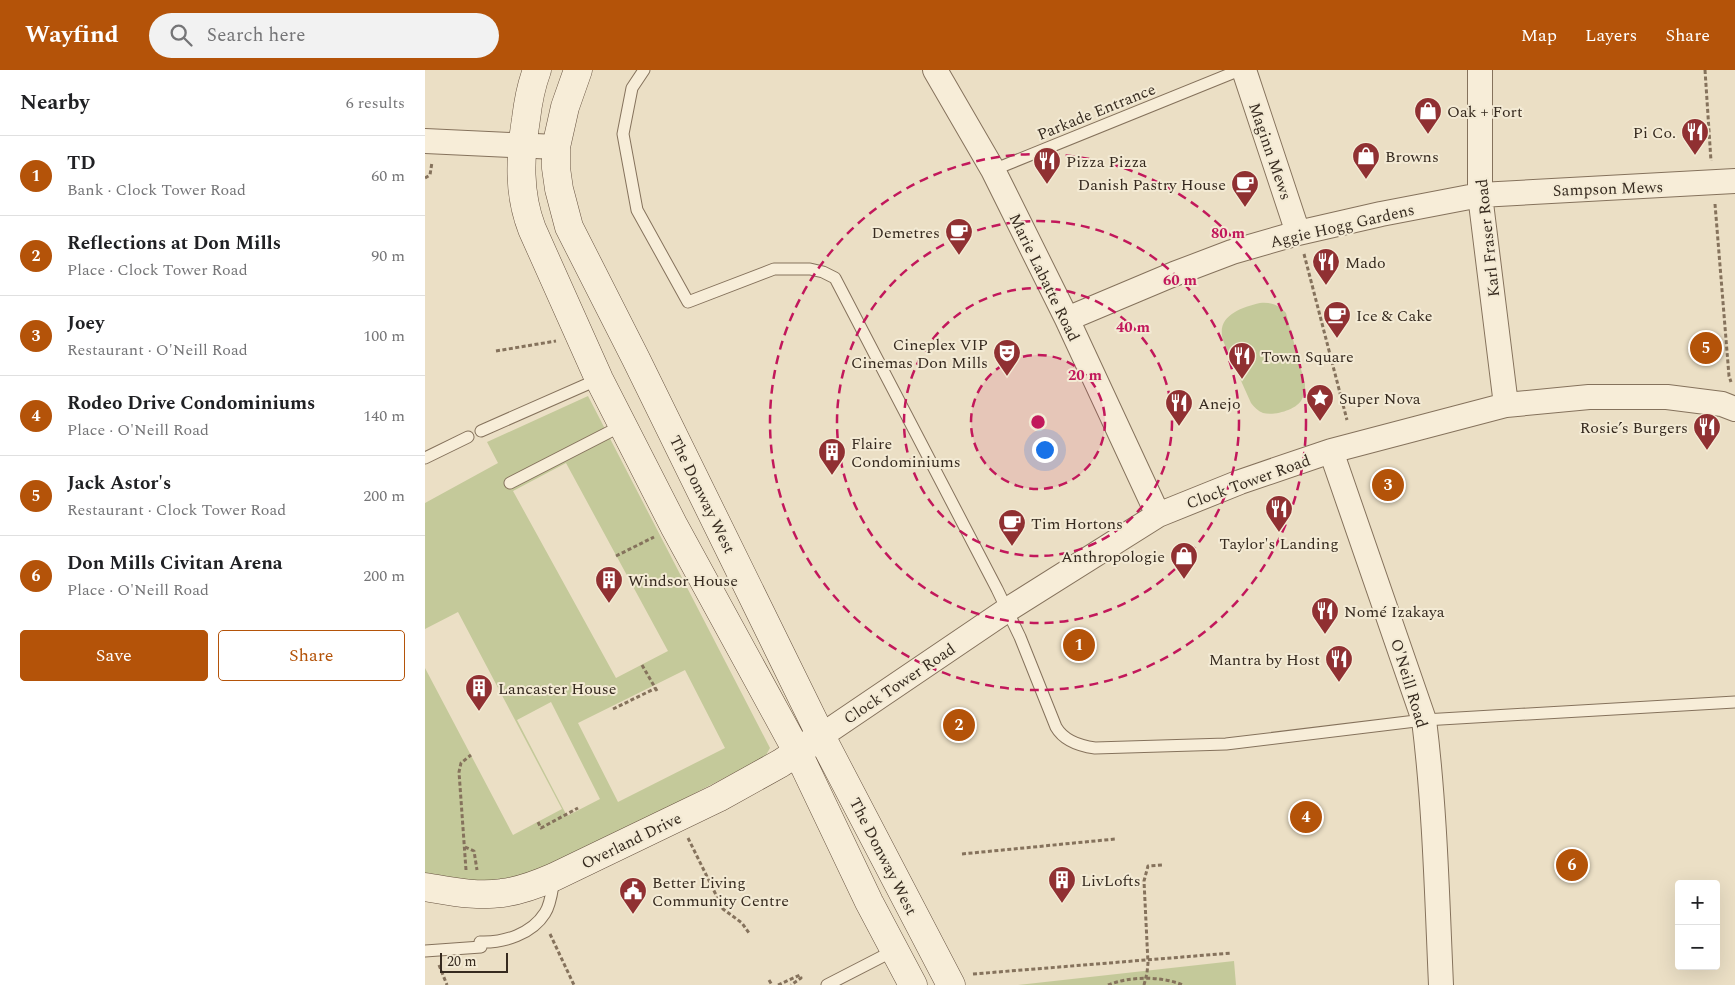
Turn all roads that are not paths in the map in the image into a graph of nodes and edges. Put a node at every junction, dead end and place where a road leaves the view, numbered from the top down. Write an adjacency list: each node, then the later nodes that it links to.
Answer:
1 (537, 70): 8 (street, The Donway West)
2 (578, 70): 9 (street, The Donway West)
3 (644, 70): 26 (lane)
4 (935, 70): 10 (street, Marie Labatte Road)
5 (1242, 70): 10 (lane, Parkade Entrance); 13 (street, Maginn Mews)
6 (1480, 70): 12 (street, Karl Fraser Road)
7 (425, 141): 8 (street)
8 (522, 146): 9 (street); 16 (street, The Donway West)
9 (556, 147): 15 (street, The Donway West)
10 (993, 170): 14 (street, Marie Labatte Road)
11 (1724, 182): 12 (street, Sampson Mews)
12 (1480, 195): 13 (street, Aggie Hogg Gardens); 17 (street, Karl Fraser Road)
13 (1298, 232): 14 (street, Aggie Hogg Gardens)
14 (1067, 320): 25 (street, Marie Labatte Road)
15 (636, 359): 16 (street); 29 (street, The Donway West)
16 (599, 378): 19 (street, The Donway West); 20 (lane)
17 (1506, 405): 18 (street, Clock Tower Road); 22 (street, Clock Tower Road)
18 (1735, 409)
19 (623, 425): 24 (lane); 30 (street, The Donway West)
20 (481, 431)
21 (468, 437): 23 (lane)
22 (1331, 451): 25 (street, Clock Tower Road); 28 (street, O'Neill Road)
23 (425, 458)
24 (510, 484)
25 (1157, 515): 26 (street, Clock Tower Road)
26 (1007, 610): 28 (lane); 29 (street, Clock Tower Road)
27 (1735, 702): 28 (lane)
28 (1424, 720): 39 (street, O'Neill Road)
29 (821, 736): 30 (street, Overland Drive); 33 (street, The Donway West)
30 (797, 753): 31 (street, Overland Drive); 34 (street, The Donway West)
31 (554, 877): 32 (street, Overland Drive); 35 (lane)
32 (425, 887)
33 (925, 934): 34 (street); 36 (street, The Donway West)
34 (895, 950): 37 (lane); 38 (street, The Donway West)
35 (425, 951)
36 (962, 980)
37 (827, 985)
38 (913, 985)
39 (1441, 985)

